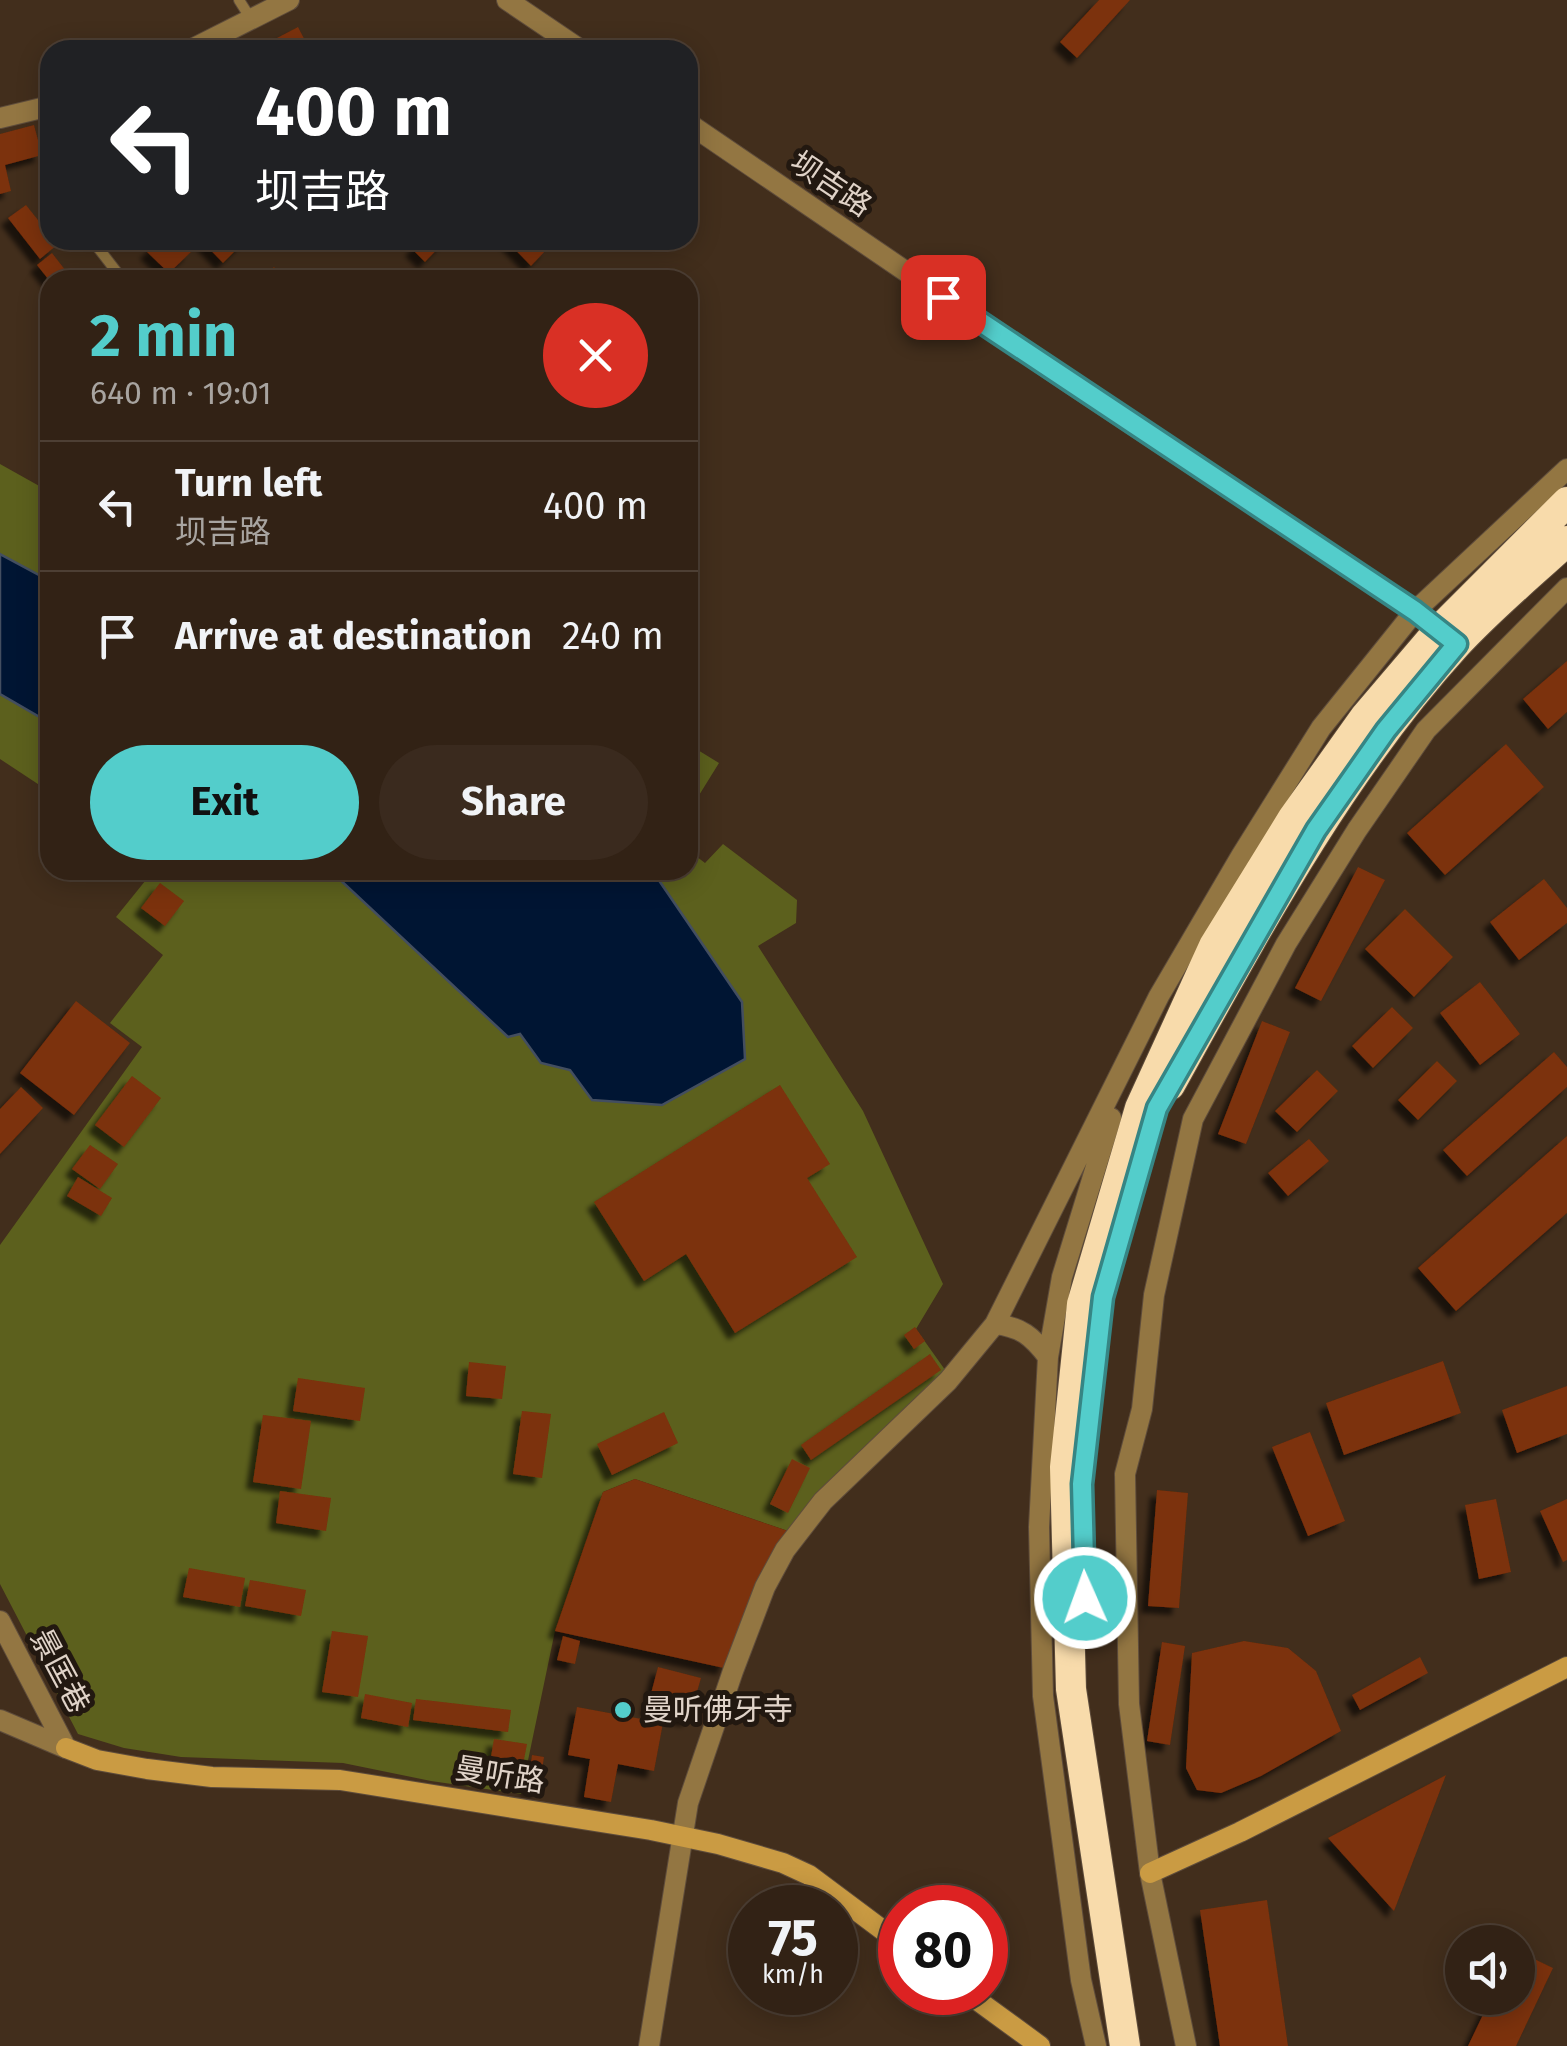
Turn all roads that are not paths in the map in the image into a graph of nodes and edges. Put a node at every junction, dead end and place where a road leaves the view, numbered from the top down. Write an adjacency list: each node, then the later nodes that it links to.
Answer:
1 (239, 0): 4 (lane)
2 (289, 0): 4 (street)
3 (507, 0): 6 (street)
4 (250, 19): 5 (street)
5 (209, 40)
6 (566, 40)
7 (40, 108): 8 (street)
8 (0, 118)
9 (698, 130): 16 (street, 坝吉路)
10 (100, 250): 11 (lane)
11 (115, 270)
12 (1567, 469): 16 (street)
13 (1567, 502): 17 (highway)
14 (1567, 541): 17 (highway)
15 (1567, 588): 18 (street)
16 (1415, 611): 17 (street, 坝吉路); 19 (street)
17 (1449, 636): 18 (street, 坝吉路); 19 (highway); 30 (highway)
18 (1487, 666): 27 (street)
19 (1172, 1003): 20 (street); 21 (street); 30 (highway)
20 (995, 1324): 21 (street); 26 (street)
21 (1048, 1357): 33 (street)
22 (0, 1621): 25 (street, 景匡巷)
23 (1567, 1667): 27 (street)
24 (0, 1720): 25 (street)
25 (66, 1748): 26 (street, 曼听路)
26 (681, 1836): 28 (street, 曼听路); 31 (street)
27 (1150, 1873): 35 (street)
28 (878, 1925)
29 (998, 2015): 32 (street)
30 (1134, 2026): 34 (highway)
31 (649, 2046)
32 (1040, 2046)
33 (1096, 2046)
34 (1126, 2046)
35 (1186, 2046)

